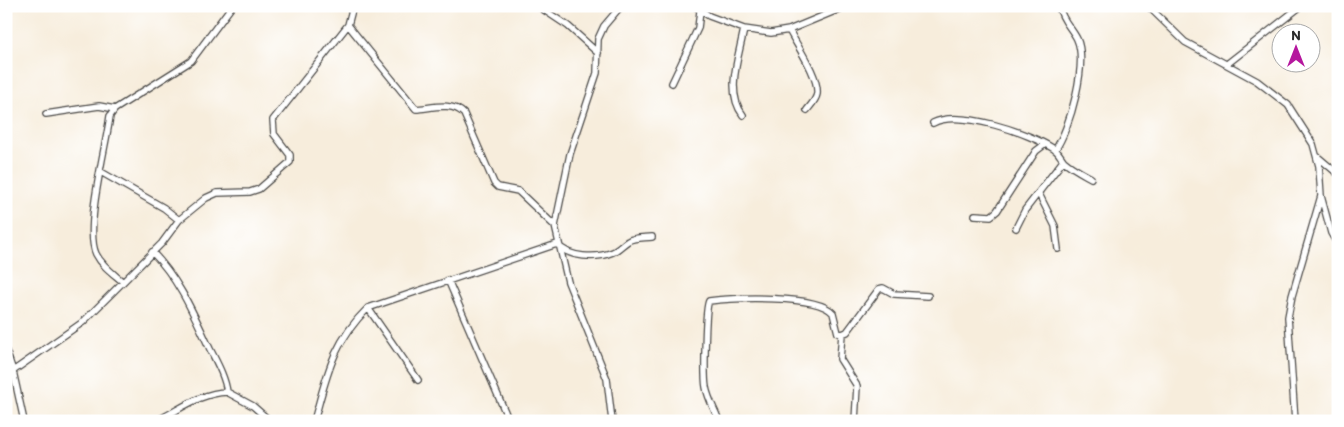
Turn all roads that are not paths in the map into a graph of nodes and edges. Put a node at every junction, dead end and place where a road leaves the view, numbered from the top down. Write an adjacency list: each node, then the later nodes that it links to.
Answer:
1 (232, 6): 16 (street)
2 (352, 6): 10 (street)
3 (538, 6): 13 (street)
4 (621, 6): 13 (street)
5 (847, 6): 12 (street)
6 (1059, 6): 22 (street)
7 (1148, 6): 14 (street)
8 (1301, 6): 14 (street)
9 (697, 9): 11 (street); 15 (street)
10 (348, 25): 31 (street); 32 (street)
11 (744, 29): 12 (street); 19 (street)
12 (789, 30): 17 (street)
13 (598, 53): 32 (street)
14 (1228, 64): 23 (street)
15 (672, 83)
16 (115, 109): 18 (street); 25 (street)
17 (807, 110)
18 (46, 114)
19 (743, 115)
20 (933, 123): 21 (street)
21 (1044, 145): 22 (street); 30 (street)
22 (1055, 150): 24 (street)
23 (1317, 156): 26 (street); 29 (street)
24 (1063, 160): 27 (street); 28 (street)
25 (101, 172): 31 (street); 40 (street)
26 (1338, 174)
27 (1091, 178)
28 (1039, 194): 33 (street); 37 (street)
29 (1321, 196): 36 (street); 56 (street)
30 (975, 215)
31 (179, 220): 38 (street)
32 (555, 226): 35 (street)
33 (1016, 228)
34 (652, 237): 35 (street)
35 (557, 244): 39 (street); 53 (street)
36 (1338, 245)
37 (1058, 249)
38 (152, 252): 40 (street); 47 (street)
39 (448, 280): 42 (street); 52 (street)
40 (123, 282): 45 (street)
41 (928, 296): 43 (street)
42 (368, 308): 46 (street); 51 (street)
43 (842, 334): 54 (street); 55 (street)
44 (7, 354): 45 (street)
45 (13, 371): 48 (street)
46 (418, 380)
47 (227, 392): 49 (street); 50 (street)
48 (24, 421)
49 (156, 421)
50 (270, 421)
51 (314, 421)
52 (509, 421)
53 (612, 421)
54 (719, 421)
55 (855, 421)
56 (1295, 421)

